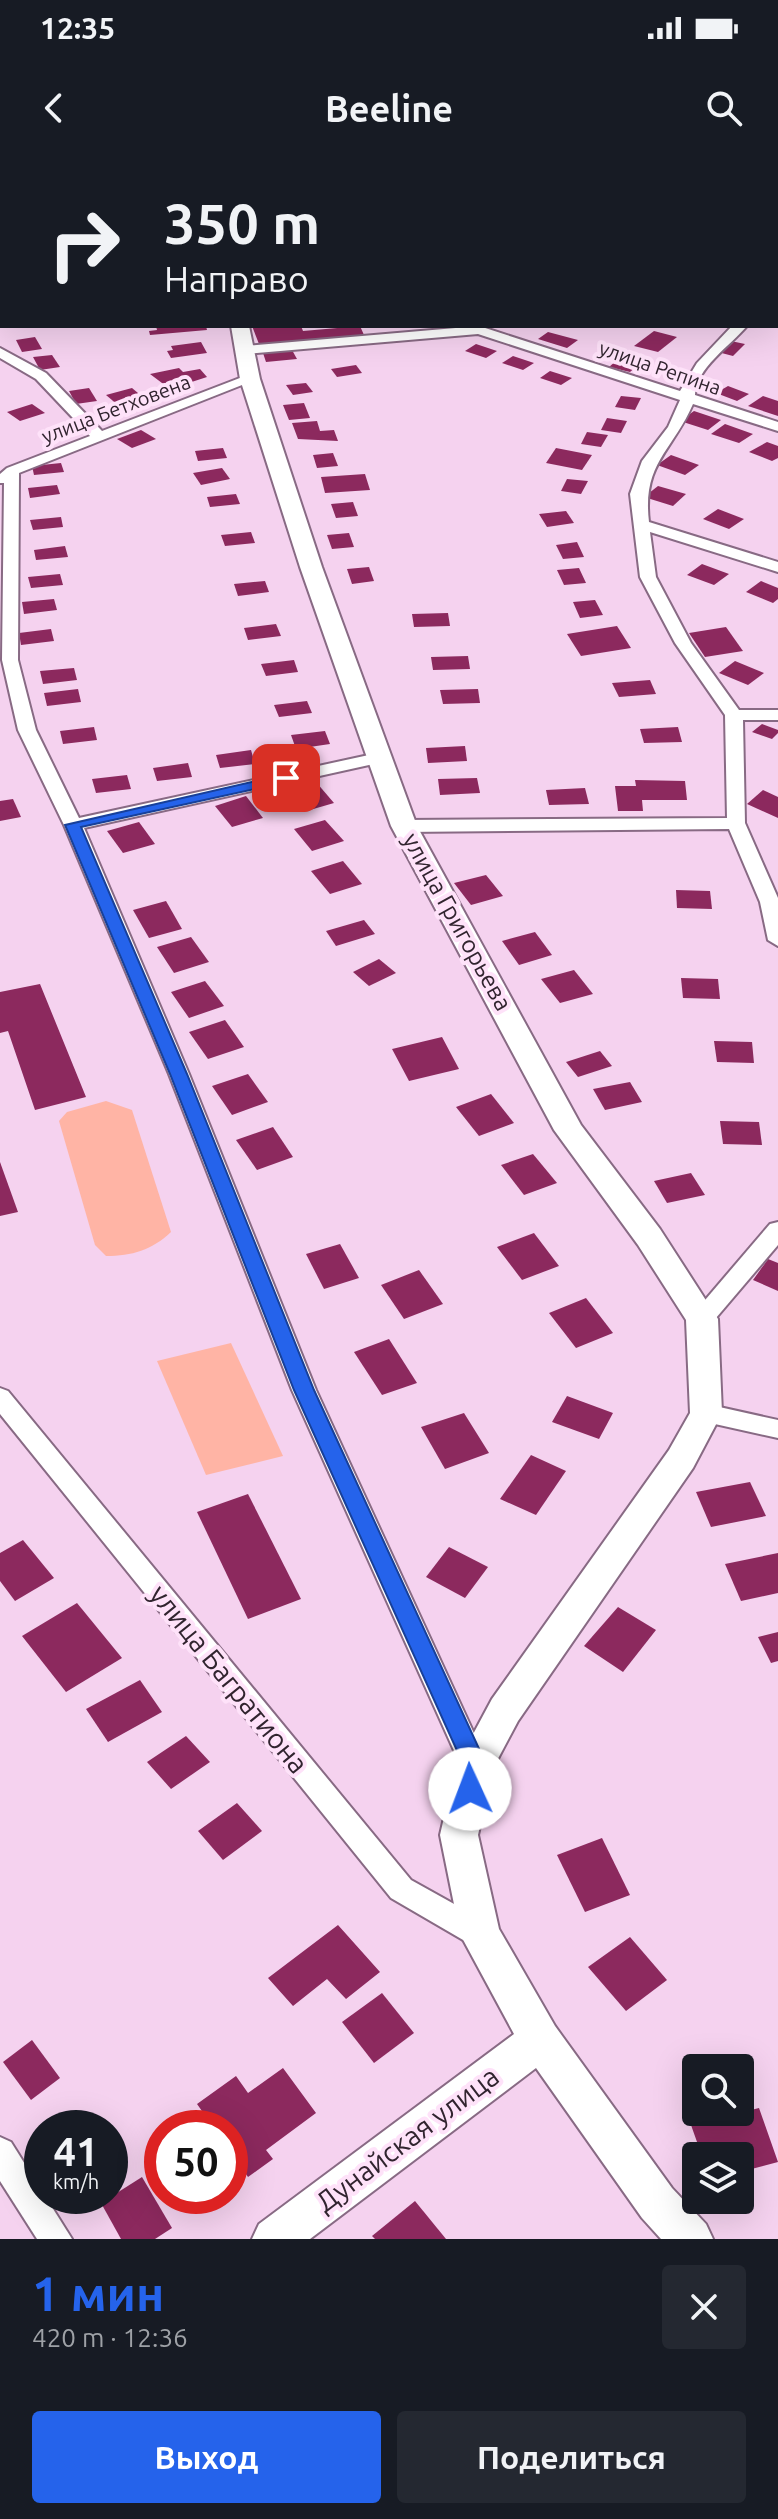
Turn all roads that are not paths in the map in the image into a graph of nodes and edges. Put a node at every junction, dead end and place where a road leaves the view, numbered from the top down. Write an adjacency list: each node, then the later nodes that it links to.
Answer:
1 (738, 328): 5 (street)
2 (243, 338): 4 (main road, улица Григорьева); 5 (street, улица Репина)
3 (0, 352): 7 (street)
4 (250, 379): 7 (street, улица Бетховена); 13 (main road, улица Григорьева)
5 (688, 399): 6 (street, улица Репина); 9 (street)
6 (778, 427)
7 (99, 436): 8 (street, улица Бетховена)
8 (6, 476): 15 (street)
9 (644, 525): 10 (street); 11 (street)
10 (778, 567)
11 (734, 715): 12 (street); 14 (street)
12 (778, 715)
13 (378, 758): 15 (street); 16 (main road, улица Григорьева)
14 (736, 823): 16 (street); 17 (street)
15 (73, 825): 24 (street)
16 (404, 826): 20 (main road, улица Григорьева)
17 (774, 903): 18 (street)
18 (778, 940)
19 (778, 1230): 20 (street)
20 (702, 1319): 22 (main road, улица Григорьева)
21 (0, 1397): 25 (street, улица Багратиона)
22 (706, 1413): 23 (street); 24 (main road)
23 (778, 1429)
24 (475, 1766): 25 (main road)
25 (480, 1934): 26 (main road)
26 (540, 2040): 29 (main road, Дунайская улица); 30 (main road)
27 (0, 2153): 28 (street)
28 (56, 2239)
29 (274, 2239)
30 (691, 2239)

